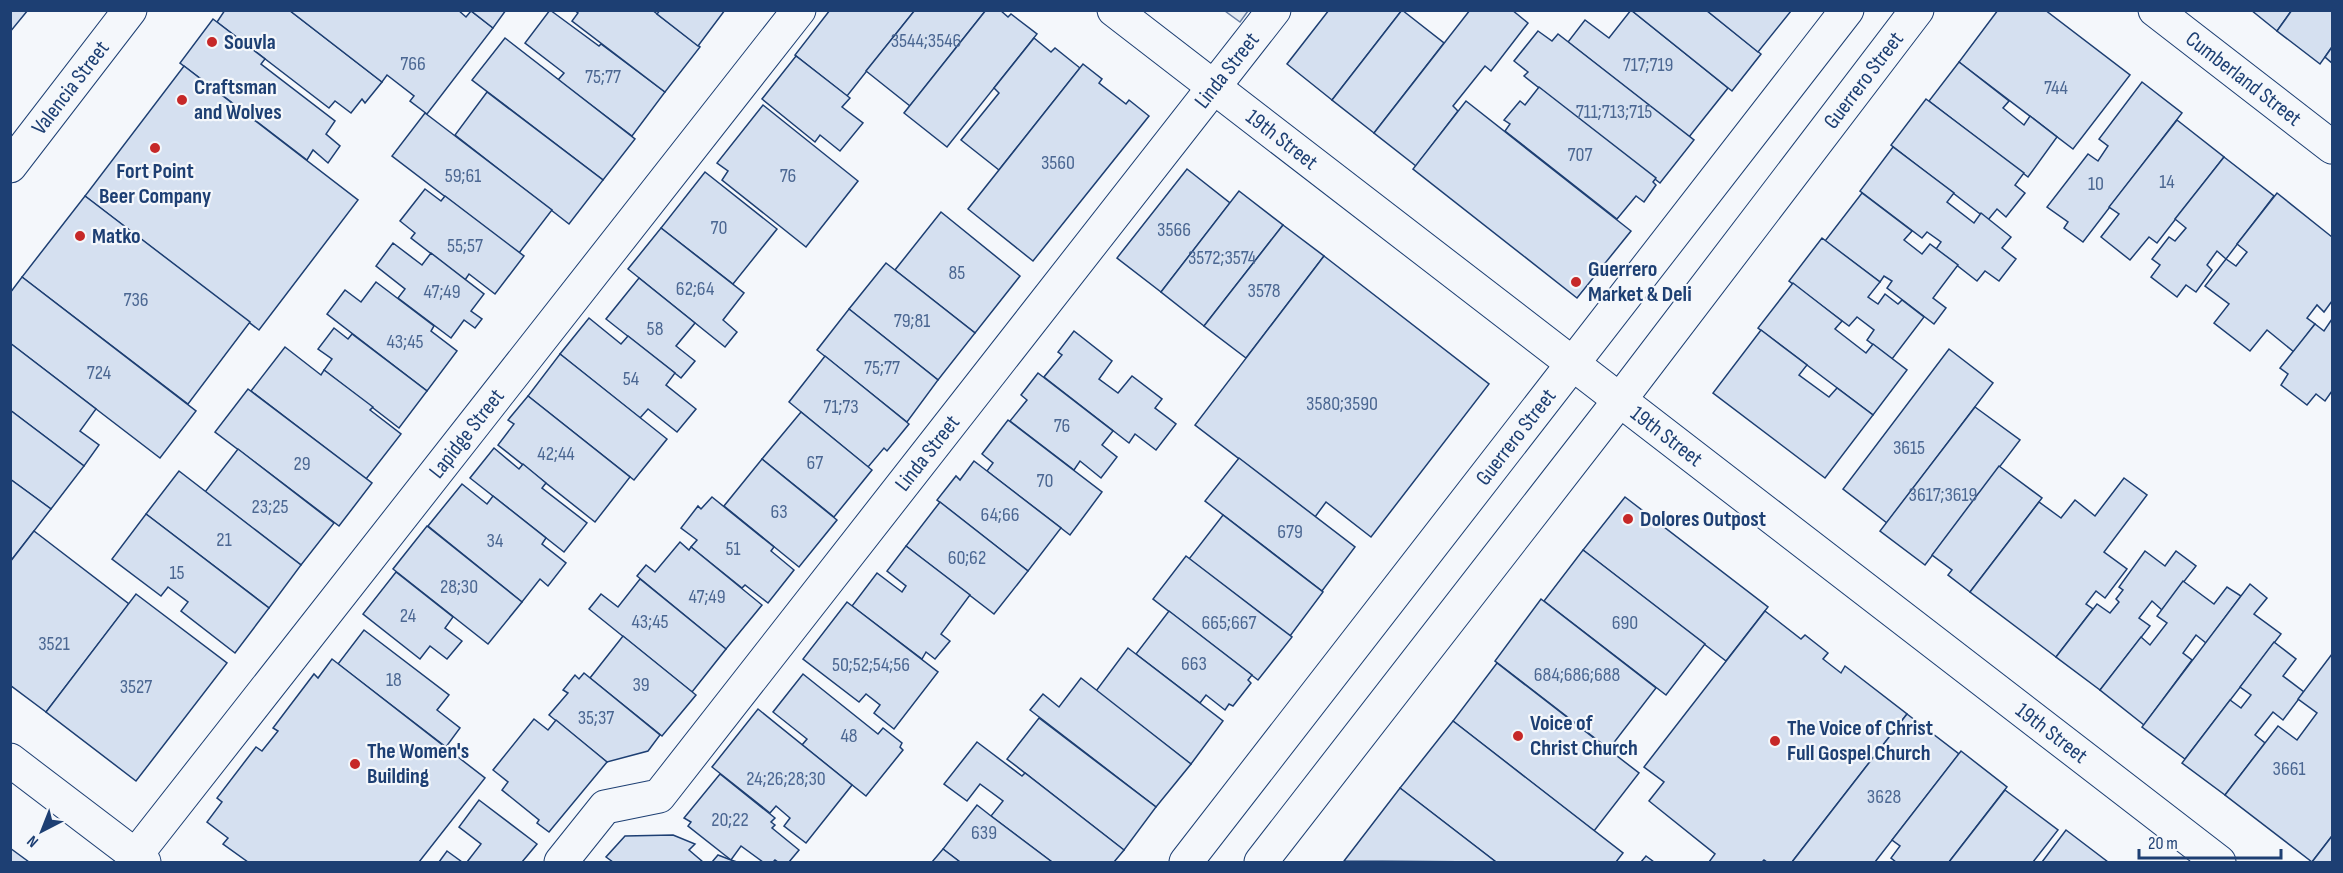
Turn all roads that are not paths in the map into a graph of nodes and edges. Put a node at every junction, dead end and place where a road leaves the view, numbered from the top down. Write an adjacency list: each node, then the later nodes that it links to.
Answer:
1 (130, 10): 10 (street, Valencia Street)
2 (799, 10): 14 (street, Lapidge Street)
3 (1114, 10): 8 (street, 19th Street)
4 (1274, 10): 8 (street, Linda Street)
5 (1847, 10): 11 (street, Guerrero Street)
6 (1917, 10): 12 (street, Guerrero Street)
7 (2155, 10): 9 (street, Cumberland Street)
8 (1215, 87): 11 (street, 19th Street); 16 (street, Linda Street)
9 (2332, 147)
10 (10, 166)
11 (1573, 366): 12 (street, 19th Street); 17 (street, Guerrero Street)
12 (1619, 401): 15 (street, 19th Street); 18 (street, Guerrero Street)
13 (10, 760): 14 (street)
14 (139, 859)
15 (2214, 861)
16 (561, 862)
17 (1186, 862)
18 (1261, 862)

